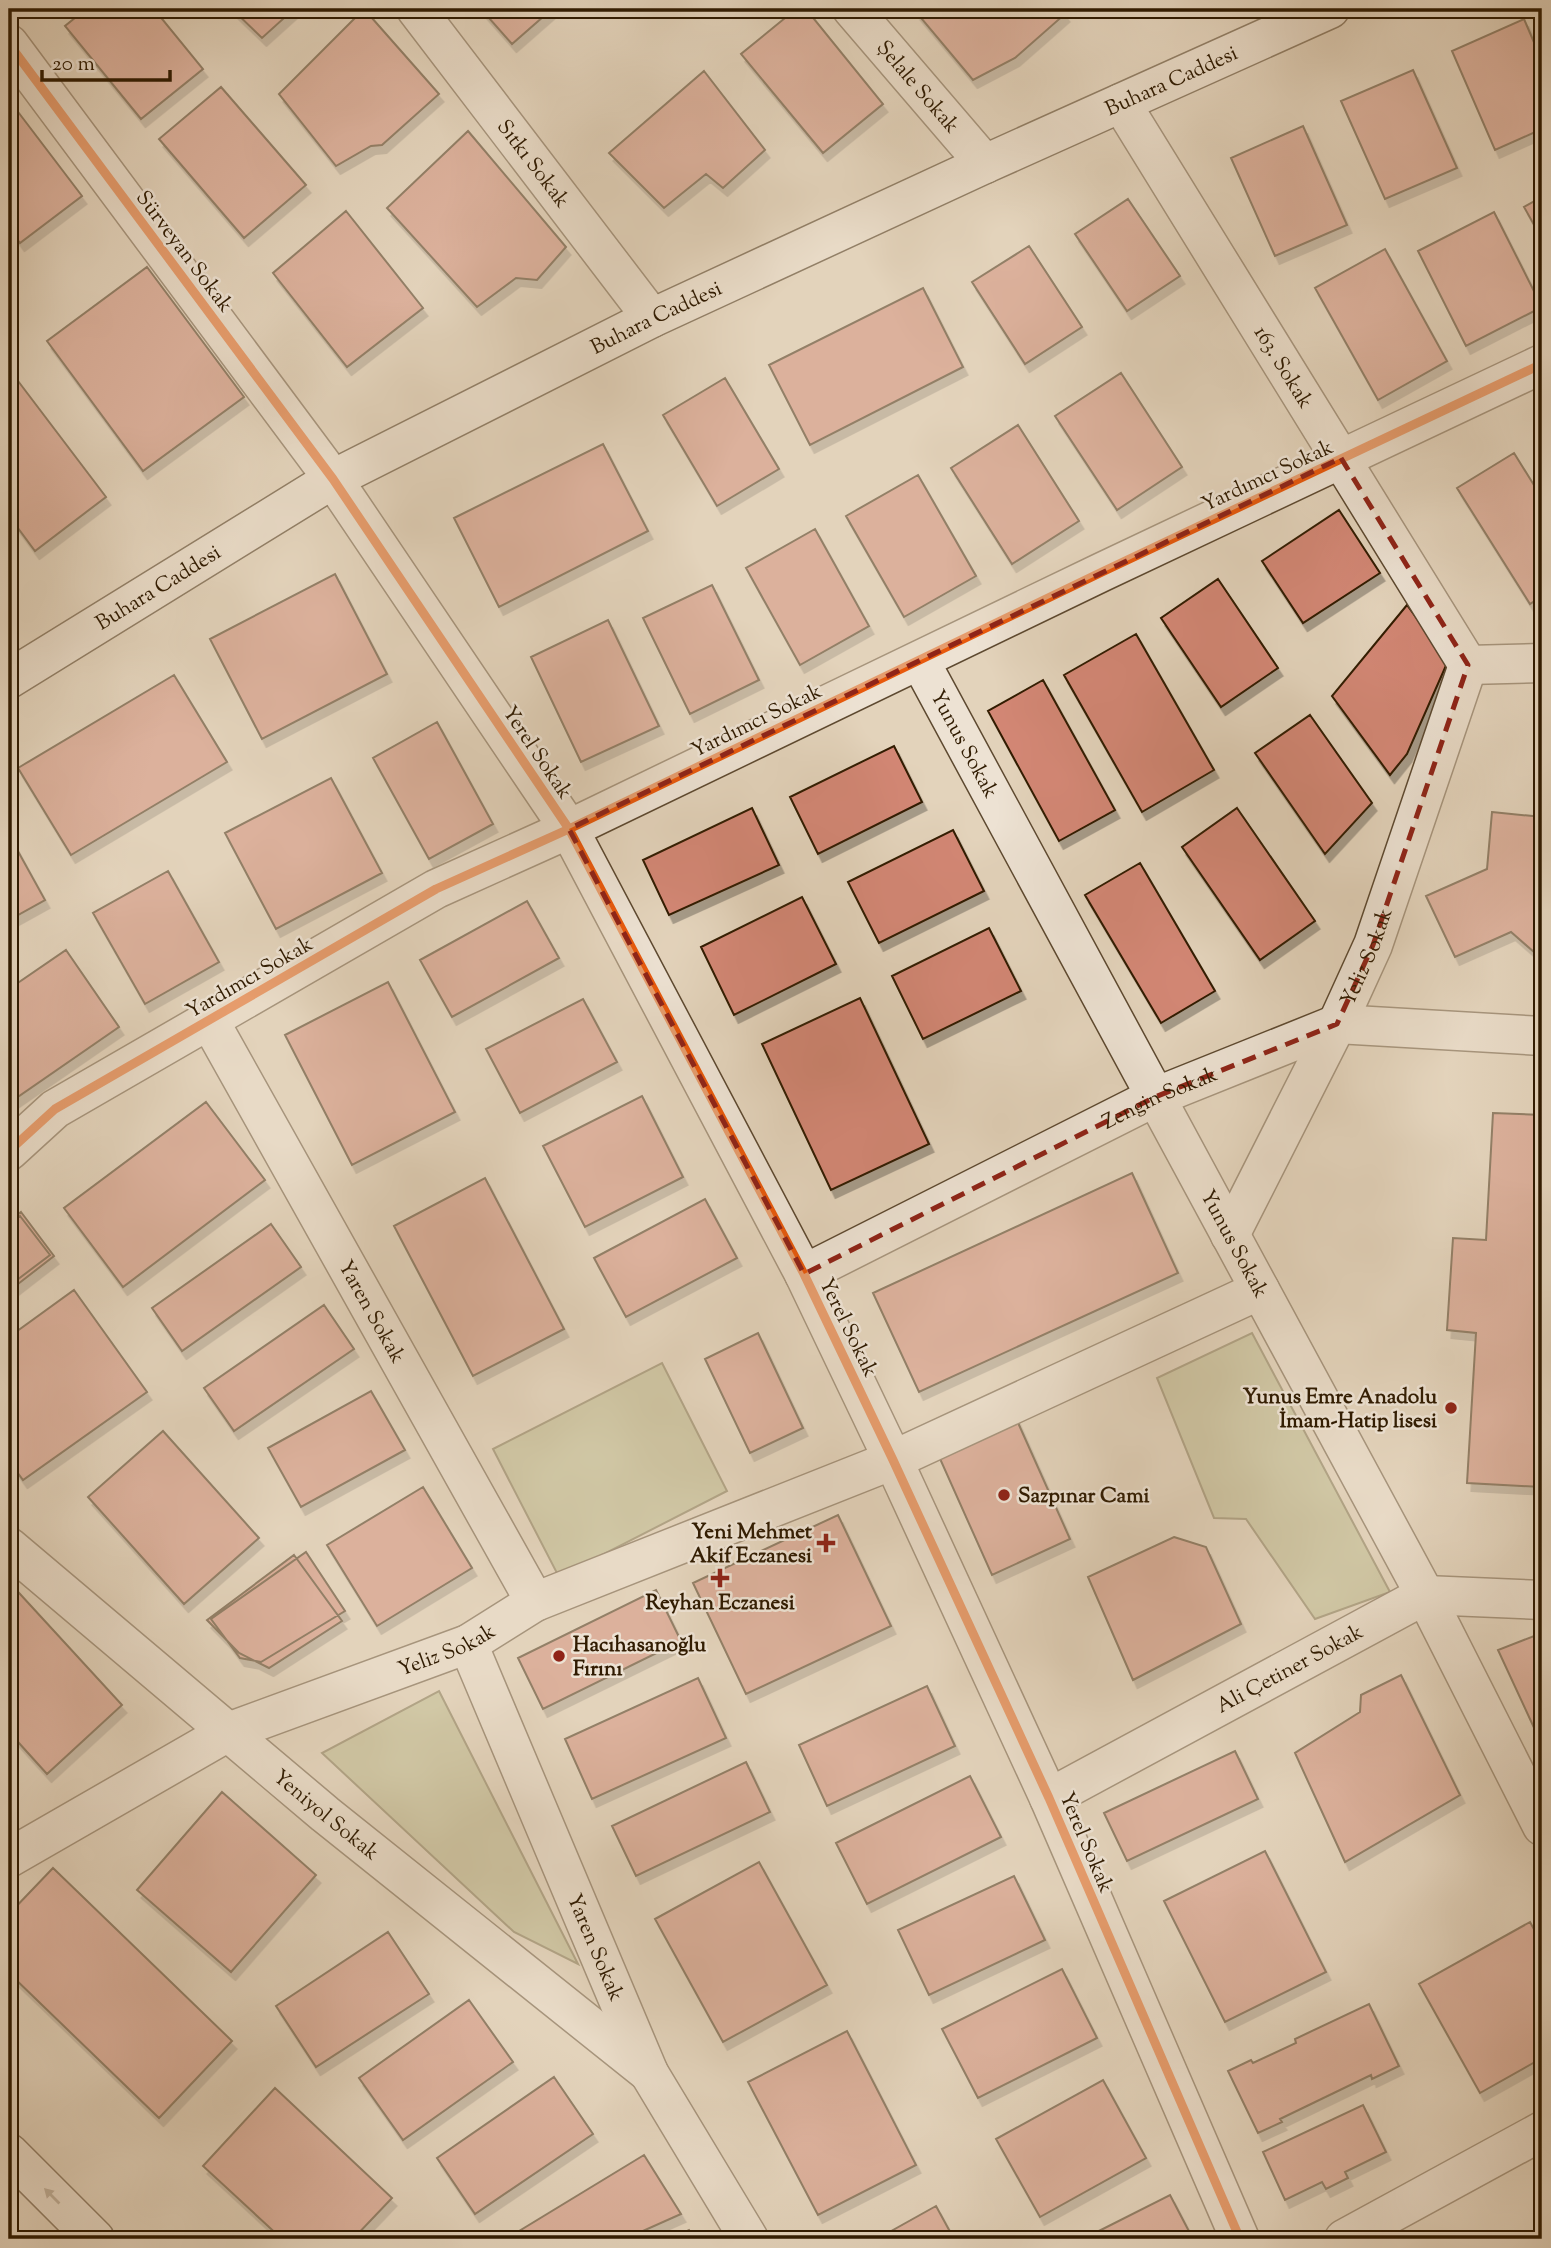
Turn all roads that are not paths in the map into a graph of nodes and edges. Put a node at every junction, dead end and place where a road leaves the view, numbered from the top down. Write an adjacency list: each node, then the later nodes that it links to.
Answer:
1 (416, 9): 7 (street, Sıtkı Sokak)
2 (852, 9): 6 (street, Şelale Sokak)
3 (1308, 13): 5 (street, Buhara Caddesi)
4 (9, 44): 10 (street, Sürveyan Sokak)
5 (1121, 103): 6 (street, Buhara Caddesi); 9 (street, 163. Sokak)
6 (985, 164): 7 (street, Buhara Caddesi)
7 (652, 318): 10 (street, Buhara Caddesi)
8 (1542, 364): 9 (street, Yardımcı Sokak)
9 (1341, 458): 11 (street, Yardımcı Sokak); 13 (street, 163. Sokak)
10 (333, 479): 14 (street, Buhara Caddesi); 15 (street, Yerel Sokak)
11 (920, 661): 15 (street, Yardımcı Sokak); 19 (street, Yunus Sokak)
12 (1542, 663): 13 (street)
13 (1468, 665): 17 (street, Yeliz Sokak)
14 (9, 679)
15 (569, 829): 16 (street, Yardımcı Sokak); 22 (street, Yerel Sokak)
16 (209, 1020): 20 (street, Yardımcı Sokak); 28 (street, Yaren Sokak)
17 (1337, 1024): 18 (street, Zengin Sokak); 19 (street, Zengin Sokak); 21 (street, Yeliz Sokak)
18 (1542, 1036)
19 (1154, 1097): 21 (street, Yunus Sokak); 22 (street, Zengin Sokak)
20 (9, 1151)
21 (1230, 1235): 23 (street, Yunus Sokak)
22 (804, 1274): 24 (street, Yerel Sokak)
23 (1259, 1290): 24 (street, Yeliz Sokak); 26 (street, Yunus Sokak)
24 (893, 1460): 28 (street, Yeliz Sokak); 31 (street, Yerel Sokak)
25 (9, 1547): 30 (street, Yeniyol Sokak)
26 (1425, 1595): 27 (street); 31 (street, Ali Çetiner Sokak); 32 (street, Yunus Sokak)
27 (1542, 1600)
28 (535, 1602): 29 (street, Yeliz Sokak)
29 (468, 1644): 30 (street, Yeliz Sokak); 34 (street, Yaren Sokak)
30 (228, 1732): 33 (street, Yeliz Sokak); 34 (street, Yeniyol Sokak)
31 (1049, 1798): 39 (street, Yerel Sokak)
32 (1542, 1826)
33 (9, 1858)
34 (649, 2073): 38 (street, Yaren Sokak)
35 (1542, 2131): 40 (street)
36 (9, 2153): 37 (street, one-way to 36)
37 (95, 2239)
38 (749, 2239)
39 (1240, 2239)
40 (1344, 2239)

